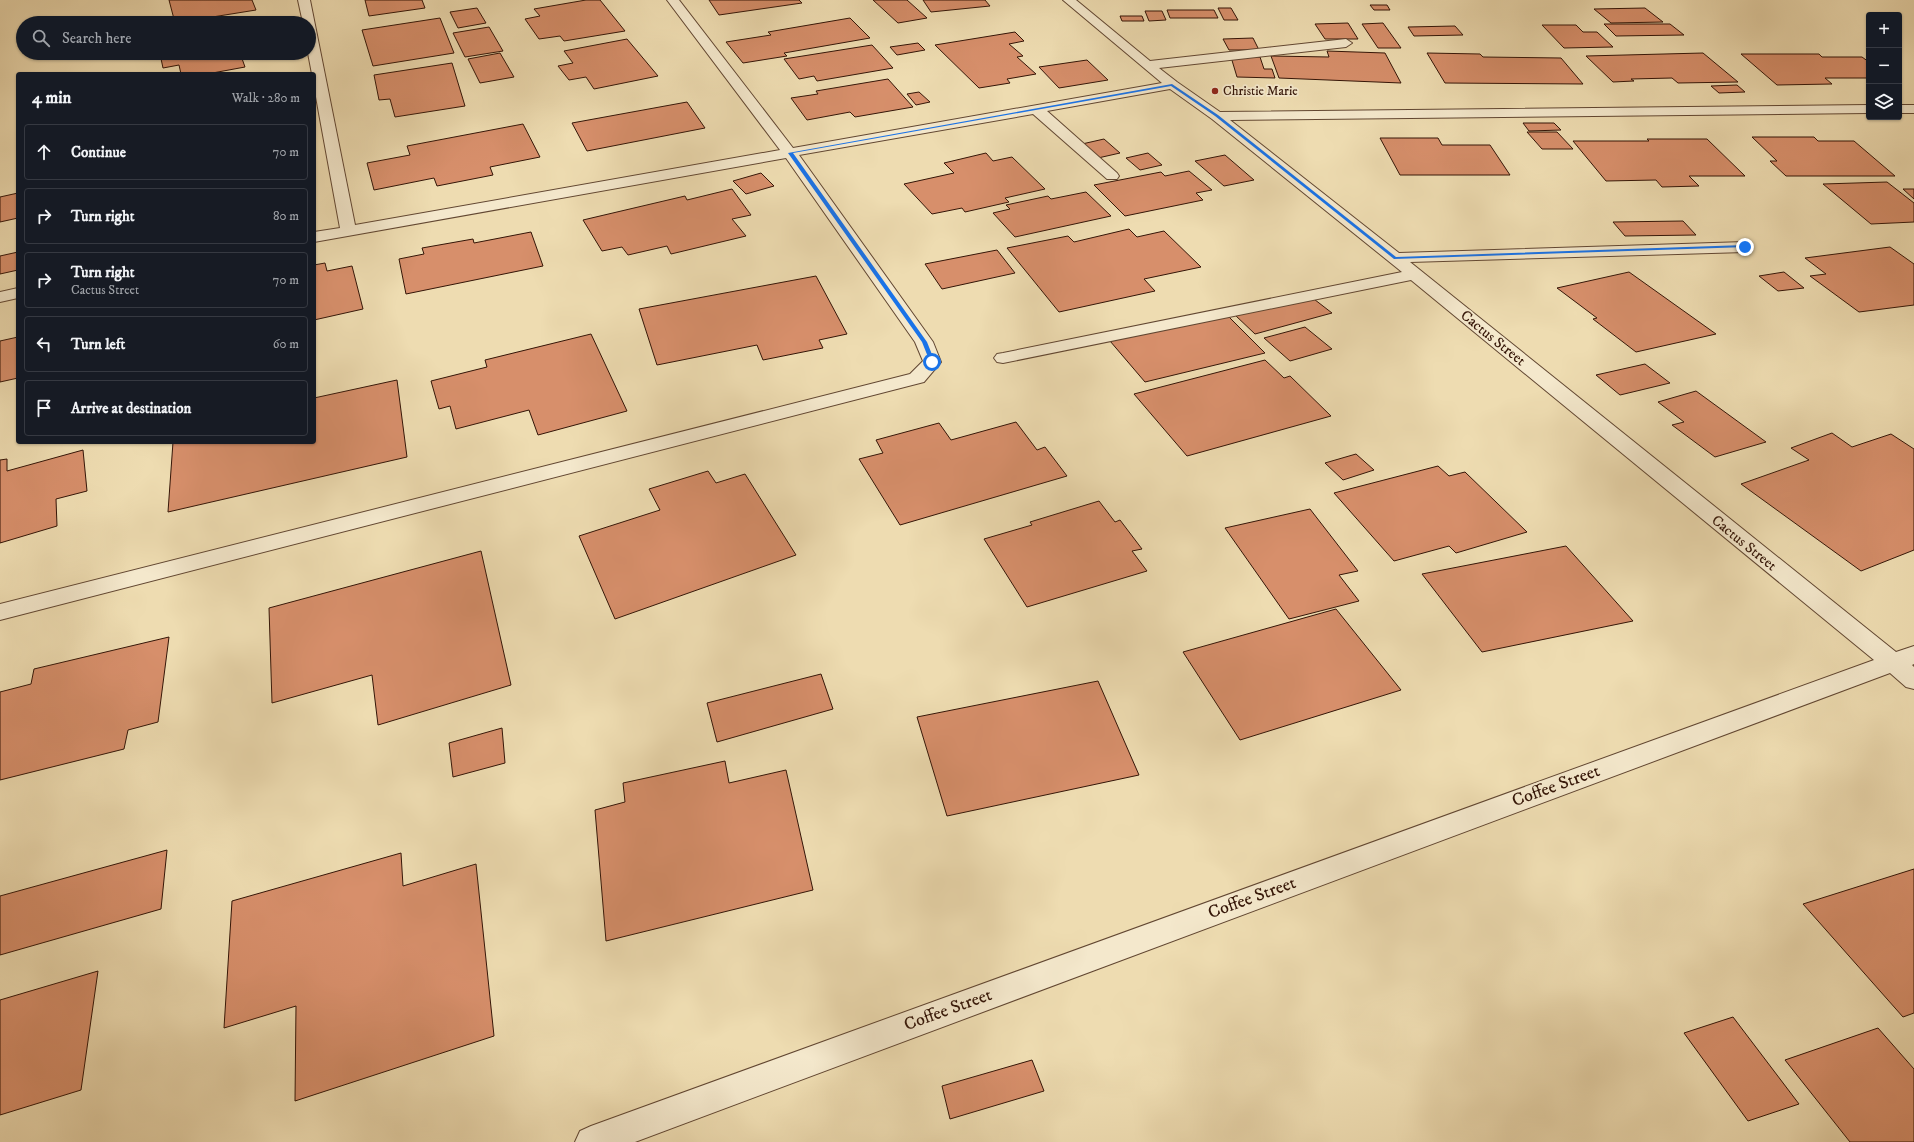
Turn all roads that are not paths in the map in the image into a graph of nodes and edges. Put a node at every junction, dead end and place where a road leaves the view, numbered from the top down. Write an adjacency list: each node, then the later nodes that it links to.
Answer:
1 (304, 0): 4 (street)
2 (673, 0): 14 (street)
3 (1069, 0): 7 (street, Cactus Street)
4 (307, 16)
5 (1346, 43): 7 (street)
6 (316, 60): 16 (street)
7 (1147, 65): 8 (street, Cactus Street)
8 (1172, 85): 9 (street); 13 (street, Cactus Street)
9 (1036, 109): 14 (street); 15 (street)
10 (1902, 109): 11 (street)
11 (1914, 109)
12 (1866, 110): 13 (street)
13 (1216, 116): 19 (street, Cactus Street)
14 (790, 153): 16 (street); 24 (street)
15 (1112, 176)
16 (348, 230): 17 (street)
17 (316, 237)
18 (1745, 247): 19 (street)
19 (1395, 258): 20 (street, Cactus Street)
20 (1415, 274): 23 (street); 25 (street, Cactus Street)
21 (16, 293): 22 (street)
22 (0, 296)
23 (1003, 358)
24 (0, 612)
25 (1903, 659): 26 (street, Cactus Street); 27 (street, Coffee Street)
26 (1914, 680)
27 (591, 1142)

